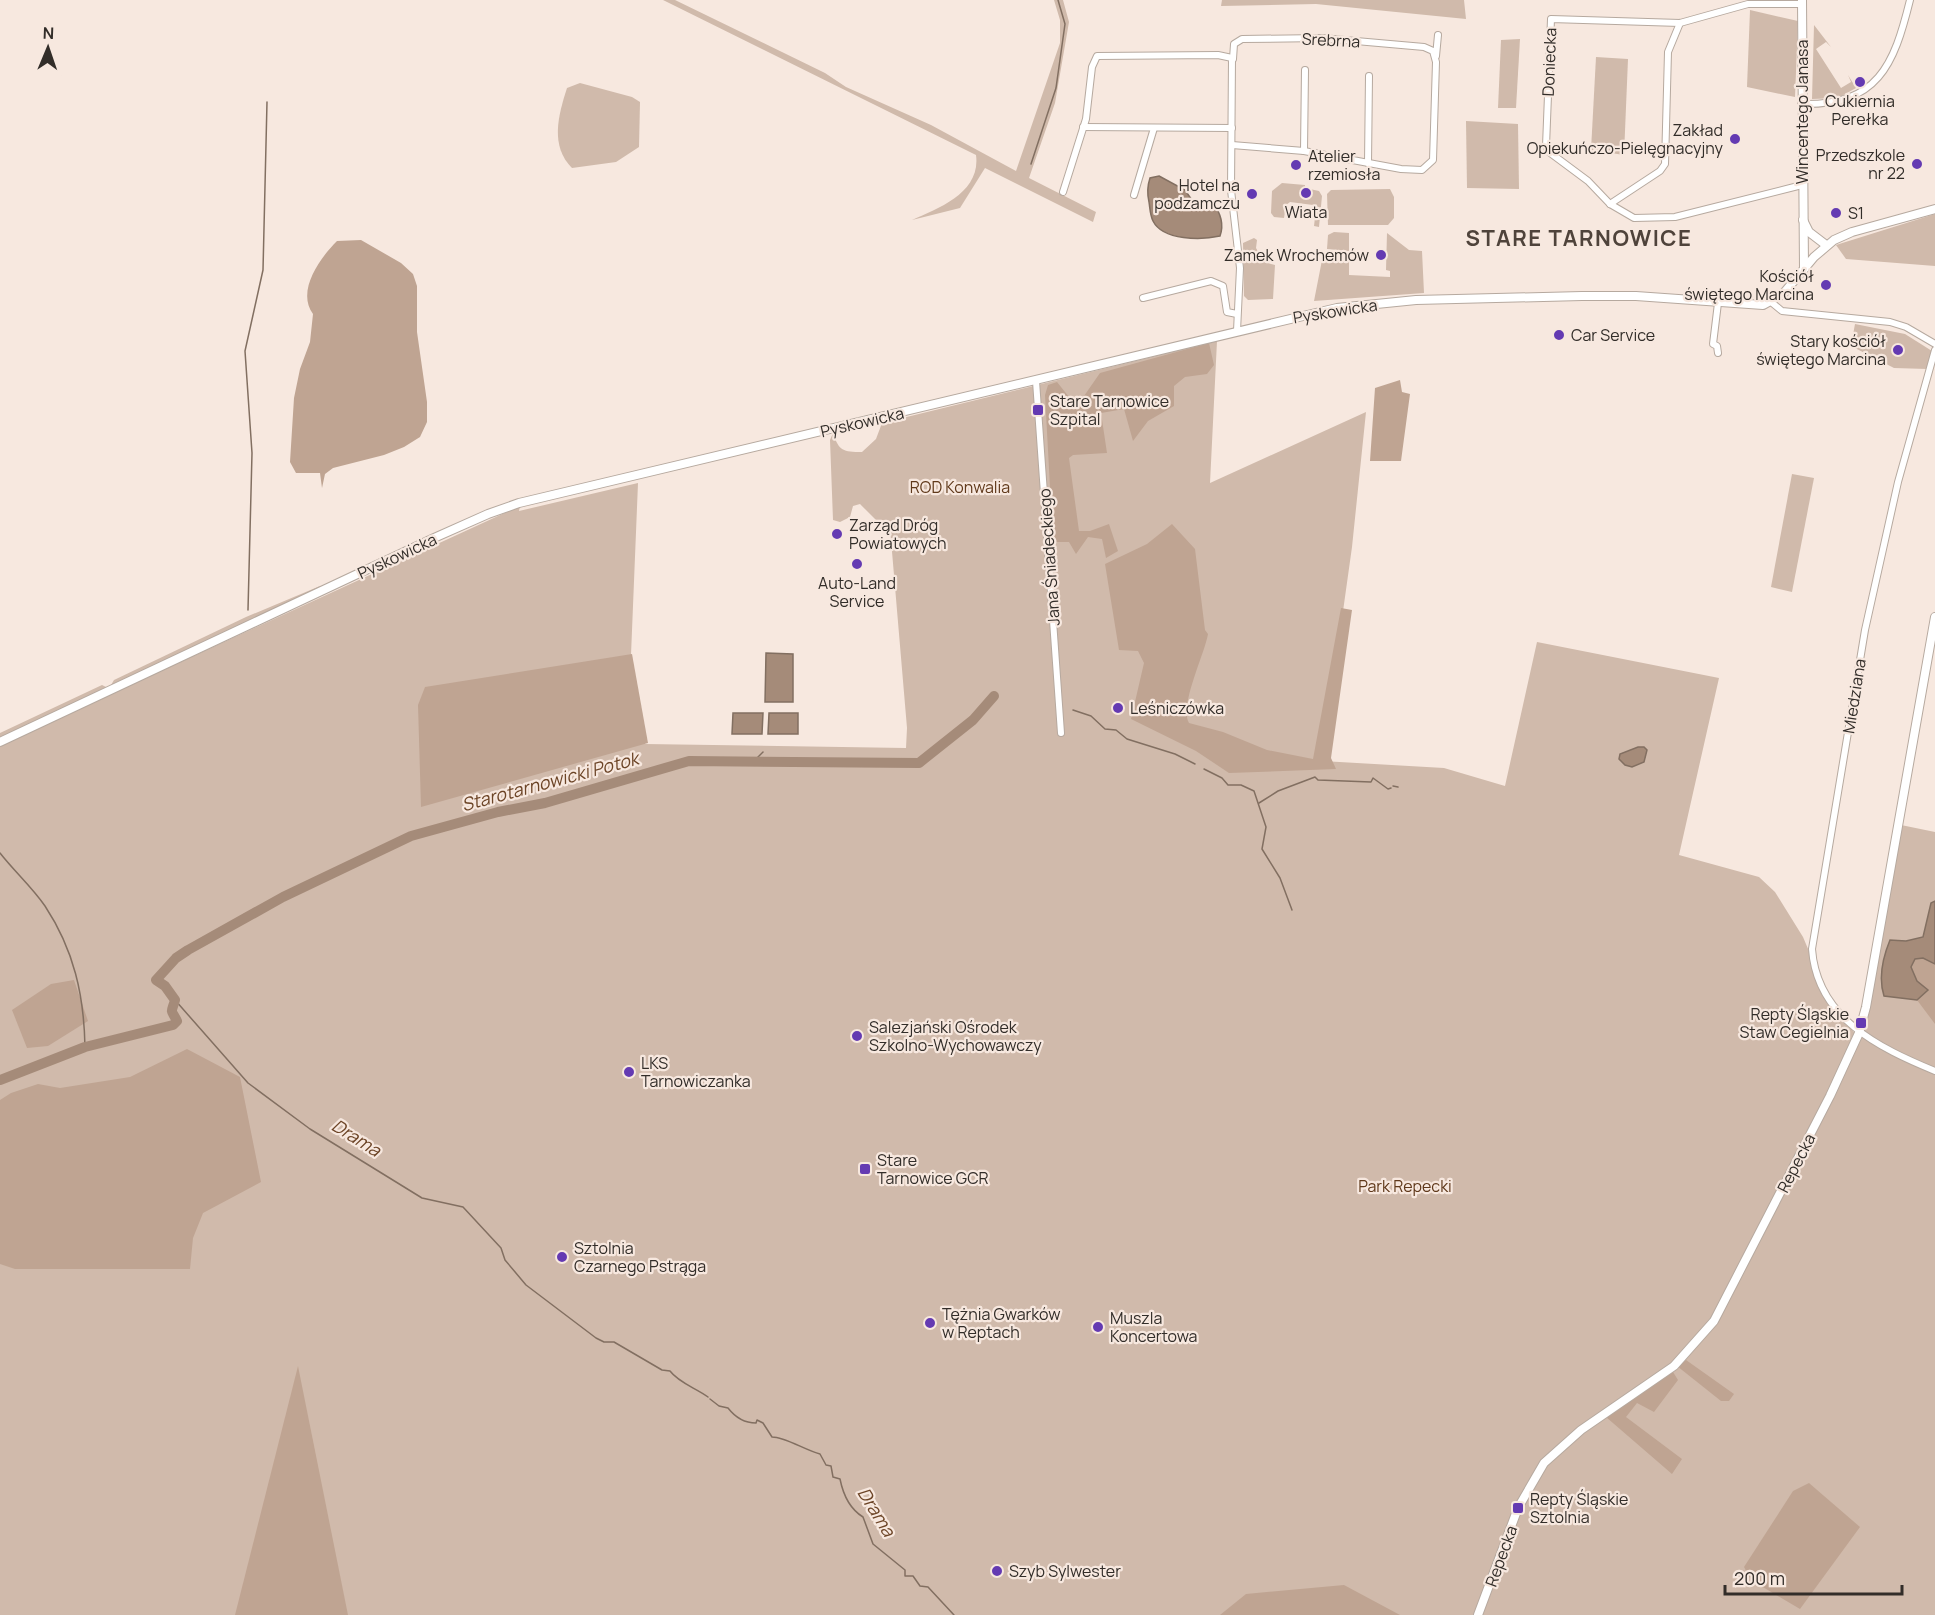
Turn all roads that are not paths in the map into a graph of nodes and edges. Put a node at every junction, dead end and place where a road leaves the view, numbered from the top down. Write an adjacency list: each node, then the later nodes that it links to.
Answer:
1 (1910, 0): 9 (street)
2 (1803, 1): 3 (street, Doniecka); 9 (street, Wincentego Janasa)
3 (1680, 23): 19 (street); 19 (street, Doniecka)
4 (1438, 35): 6 (street)
5 (1233, 60): 6 (street, Srebrna); 10 (street); 12 (street)
6 (1436, 62): 15 (street)
7 (1305, 70): 14 (street, Srebrna)
8 (1369, 76): 15 (street)
9 (1801, 104): 16 (street, Wincentego Janasa)
10 (1083, 127): 11 (street); 17 (street)
11 (1154, 128): 12 (street); 18 (street)
12 (1232, 128): 13 (street)
13 (1232, 145): 14 (street); 29 (street)
14 (1304, 151): 15 (street)
15 (1368, 163)
16 (1802, 185): 19 (street, Doniecka); 21 (street, Wincentego Janasa)
17 (1063, 192)
18 (1134, 195)
19 (1610, 204)
20 (1935, 209): 22 (street)
21 (1803, 220): 22 (street); 23 (street, Wincentego Janasa)
22 (1826, 246): 24 (street)
23 (1804, 250): 24 (street); 25 (street, Wincentego Janasa)
24 (1814, 257): 25 (street)
25 (1804, 269): 27 (street)
26 (1143, 298): 29 (street)
27 (1771, 302): 28 (street, Pyskowicka); 31 (street)
28 (1718, 303): 30 (street, Pyskowicka); 33 (street)
29 (1237, 314): 30 (street)
30 (1237, 331): 34 (street, Pyskowicka)
31 (1935, 344)
32 (1935, 350): 38 (street, Miedziana)
33 (1718, 353)
34 (1036, 381): 36 (street, Jana Śniadeckiego); 37 (street, Pyskowicka)
35 (1935, 617): 38 (street, Repecka)
36 (1061, 733)
37 (0, 742)
38 (1859, 1033): 39 (street, Miedziana); 40 (street, Repecka)
39 (1935, 1071)
40 (1478, 1615)

